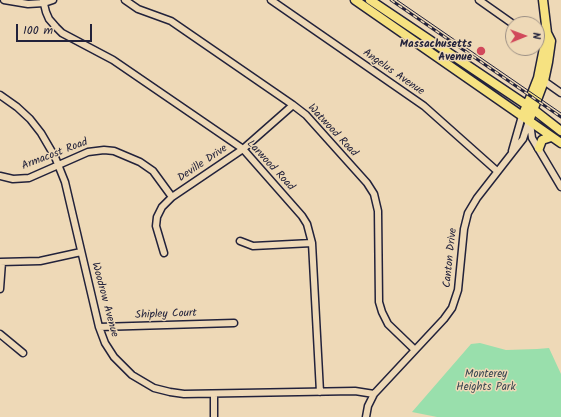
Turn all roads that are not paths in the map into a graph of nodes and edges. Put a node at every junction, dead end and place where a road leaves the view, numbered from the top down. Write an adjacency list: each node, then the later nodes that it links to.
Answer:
1 (4, 0): 9 (street)
2 (53, 0): 9 (street)
3 (125, 0): 15 (street, Watwood Road)
4 (271, 0): 27 (street, Angelus Avenue)
5 (355, 0): 18 (main road)
6 (370, 0): 16 (main road)
7 (479, 0): 10 (street)
8 (543, 0): 11 (main road)
9 (43, 2): 24 (street, Larwood Road)
10 (505, 18)
11 (547, 33): 12 (main road); 16 (main road)
12 (544, 81): 13 (street); 17 (main road)
13 (561, 94)
14 (0, 95): 26 (street, Woodrow Avenue)
15 (293, 105): 24 (street, Deville Drive); 40 (street, Watwood Road)
16 (526, 105): 17 (main road); 18 (main road)
17 (534, 110): 19 (main road); 20 (main road)
18 (522, 116): 19 (main road); 25 (street, Canton Drive)
19 (529, 121): 21 (main road); 23 (street); 25 (street, Canton Drive)
20 (561, 131)
21 (551, 137): 22 (main road); 23 (main road)
22 (561, 143)
23 (539, 148): 29 (street)
24 (243, 149): 30 (street, Deville Drive); 32 (street, Larwood Road)
25 (511, 155): 27 (street, Canton Drive)
26 (59, 165): 28 (street, Armacost Road); 30 (street, Armacost Road); 33 (street, Woodrow Avenue)
27 (497, 171): 40 (street, Canton Drive)
28 (0, 176)
29 (561, 187)
30 (172, 196): 34 (street, Deville Drive)
31 (240, 241): 32 (street)
32 (312, 243): 42 (street, Larwood Road)
33 (81, 252): 35 (street); 38 (street, Woodrow Avenue)
34 (164, 254)
35 (1, 262): 36 (street)
36 (0, 289)
37 (234, 323): 38 (street, Shipley Court)
38 (99, 327): 43 (street, Woodrow Avenue)
39 (0, 334): 41 (street)
40 (415, 350): 44 (street, Canton Drive)
41 (23, 353)
42 (320, 392): 43 (street, Woodrow Avenue); 44 (street, Woodrow Avenue)
43 (214, 394): 45 (street)
44 (374, 394): 46 (street, Canton Drive)
45 (214, 417)
46 (366, 417)

